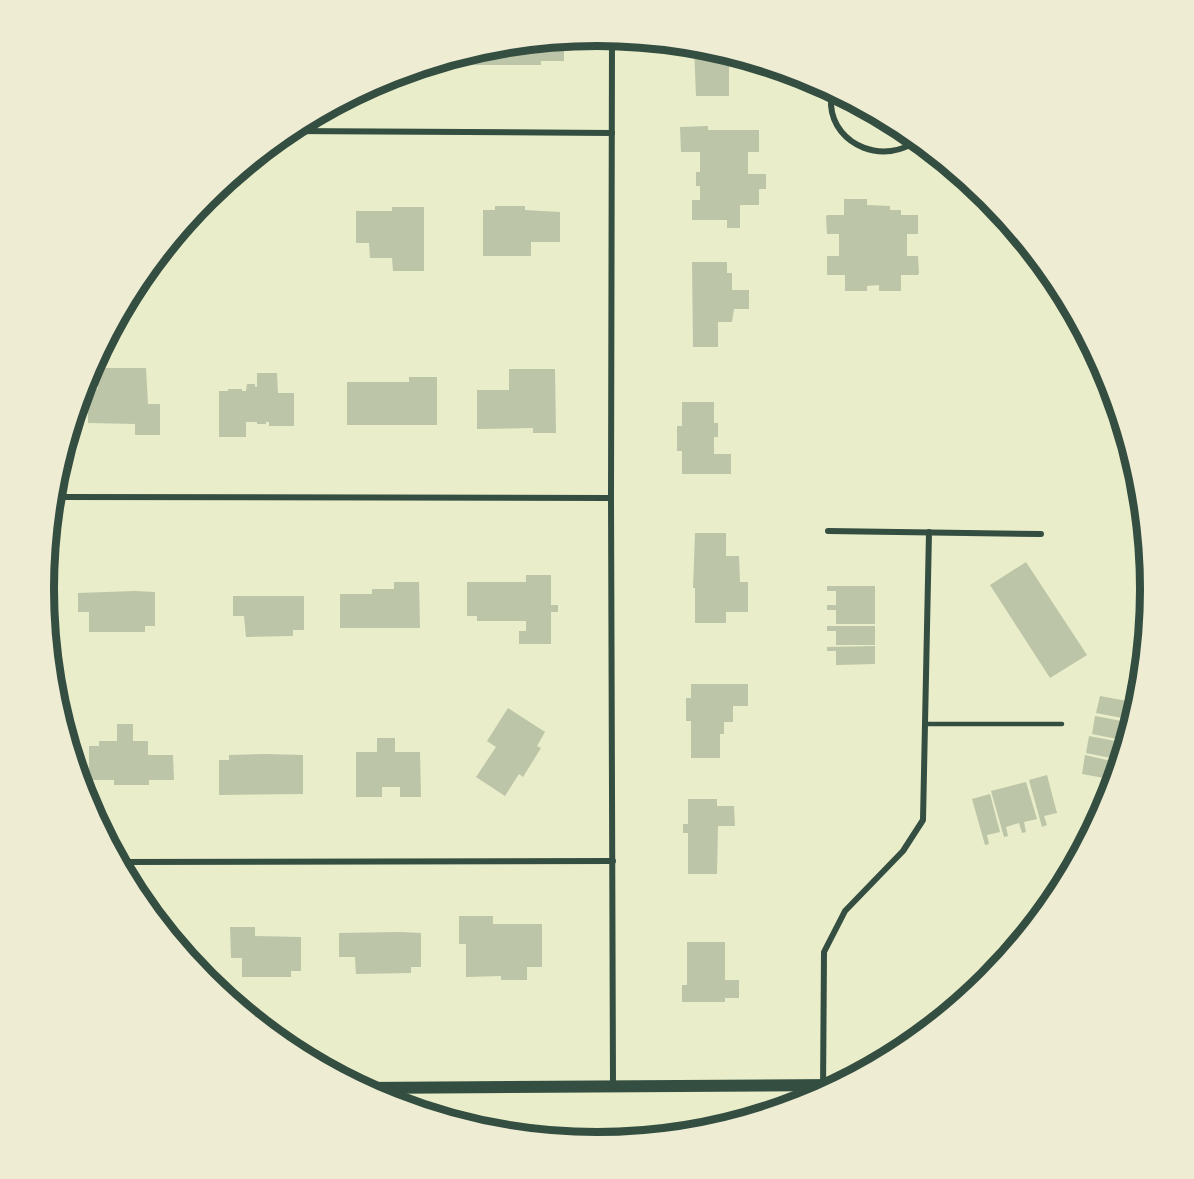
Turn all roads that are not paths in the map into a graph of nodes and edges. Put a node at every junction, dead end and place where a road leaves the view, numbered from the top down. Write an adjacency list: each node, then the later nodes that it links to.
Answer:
1 (612, 47): 4 (street)
2 (831, 100): 5 (street)
3 (306, 131): 4 (street)
4 (612, 133): 7 (street)
5 (910, 146)
6 (62, 497): 7 (street)
7 (611, 498): 13 (street)
8 (828, 531): 9 (street)
9 (929, 532): 10 (street); 11 (street)
10 (1041, 534)
11 (925, 724): 12 (lane); 15 (street)
12 (1062, 724)
13 (613, 861): 14 (street); 17 (street)
14 (128, 862)
15 (823, 1083)
16 (382, 1088): 17 (main road)
17 (613, 1088): 18 (main road)
18 (810, 1089)

